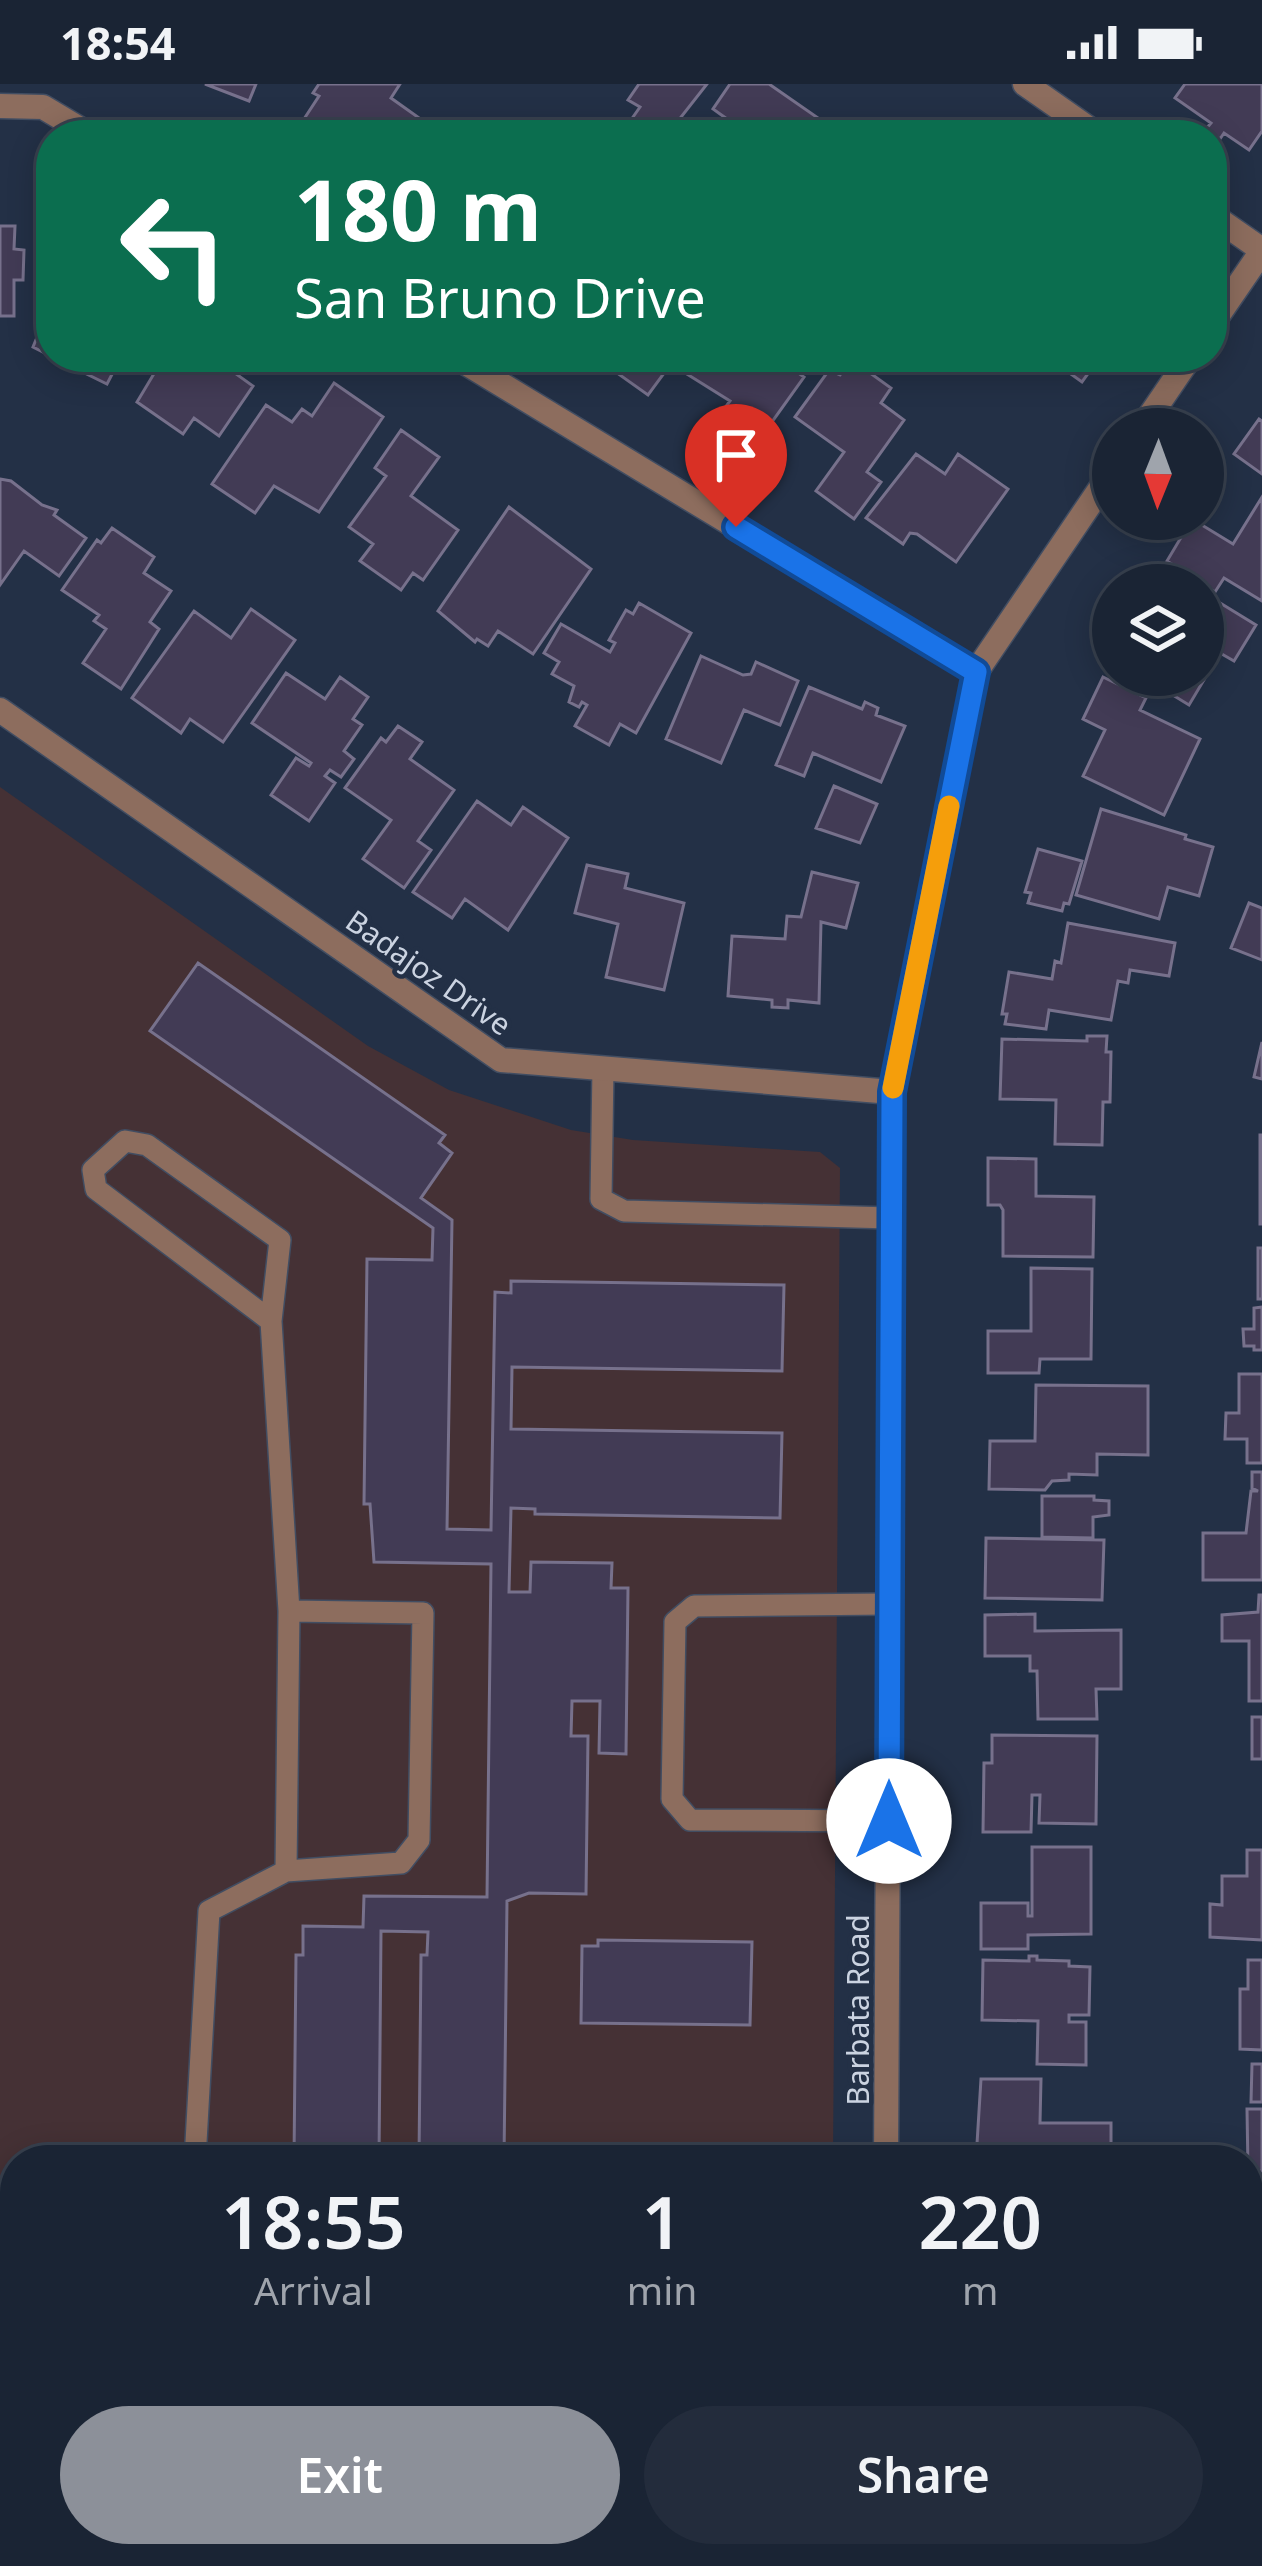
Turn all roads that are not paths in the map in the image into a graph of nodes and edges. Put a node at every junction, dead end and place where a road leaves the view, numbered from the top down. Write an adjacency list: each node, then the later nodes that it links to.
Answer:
1 (1025, 84): 4 (street)
2 (0, 106): 3 (street)
3 (65, 120)
4 (1077, 120)
5 (1227, 226): 6 (street)
6 (1262, 250): 7 (street)
7 (1227, 302)
8 (481, 372): 12 (street)
9 (1180, 372): 10 (street)
10 (1155, 408)
11 (1092, 501): 12 (street, Barbata Road)
12 (976, 672): 15 (street, Barbata Road)
13 (0, 710): 14 (street, Badajoz Drive)
14 (603, 1068): 15 (street, Badajoz Drive); 16 (lane)
15 (892, 1092): 16 (street, Barbata Road)
16 (891, 1218): 18 (street, Barbata Road)
17 (272, 1321): 17 (lane); 19 (lane)
18 (889, 1604): 20 (street, Barbata Road); 20 (lane)
19 (289, 1611): 21 (lane); 21 (lane)
20 (889, 1821): 23 (street, Barbata Road)
21 (286, 1871): 22 (lane)
22 (196, 2145)
23 (886, 2145)

